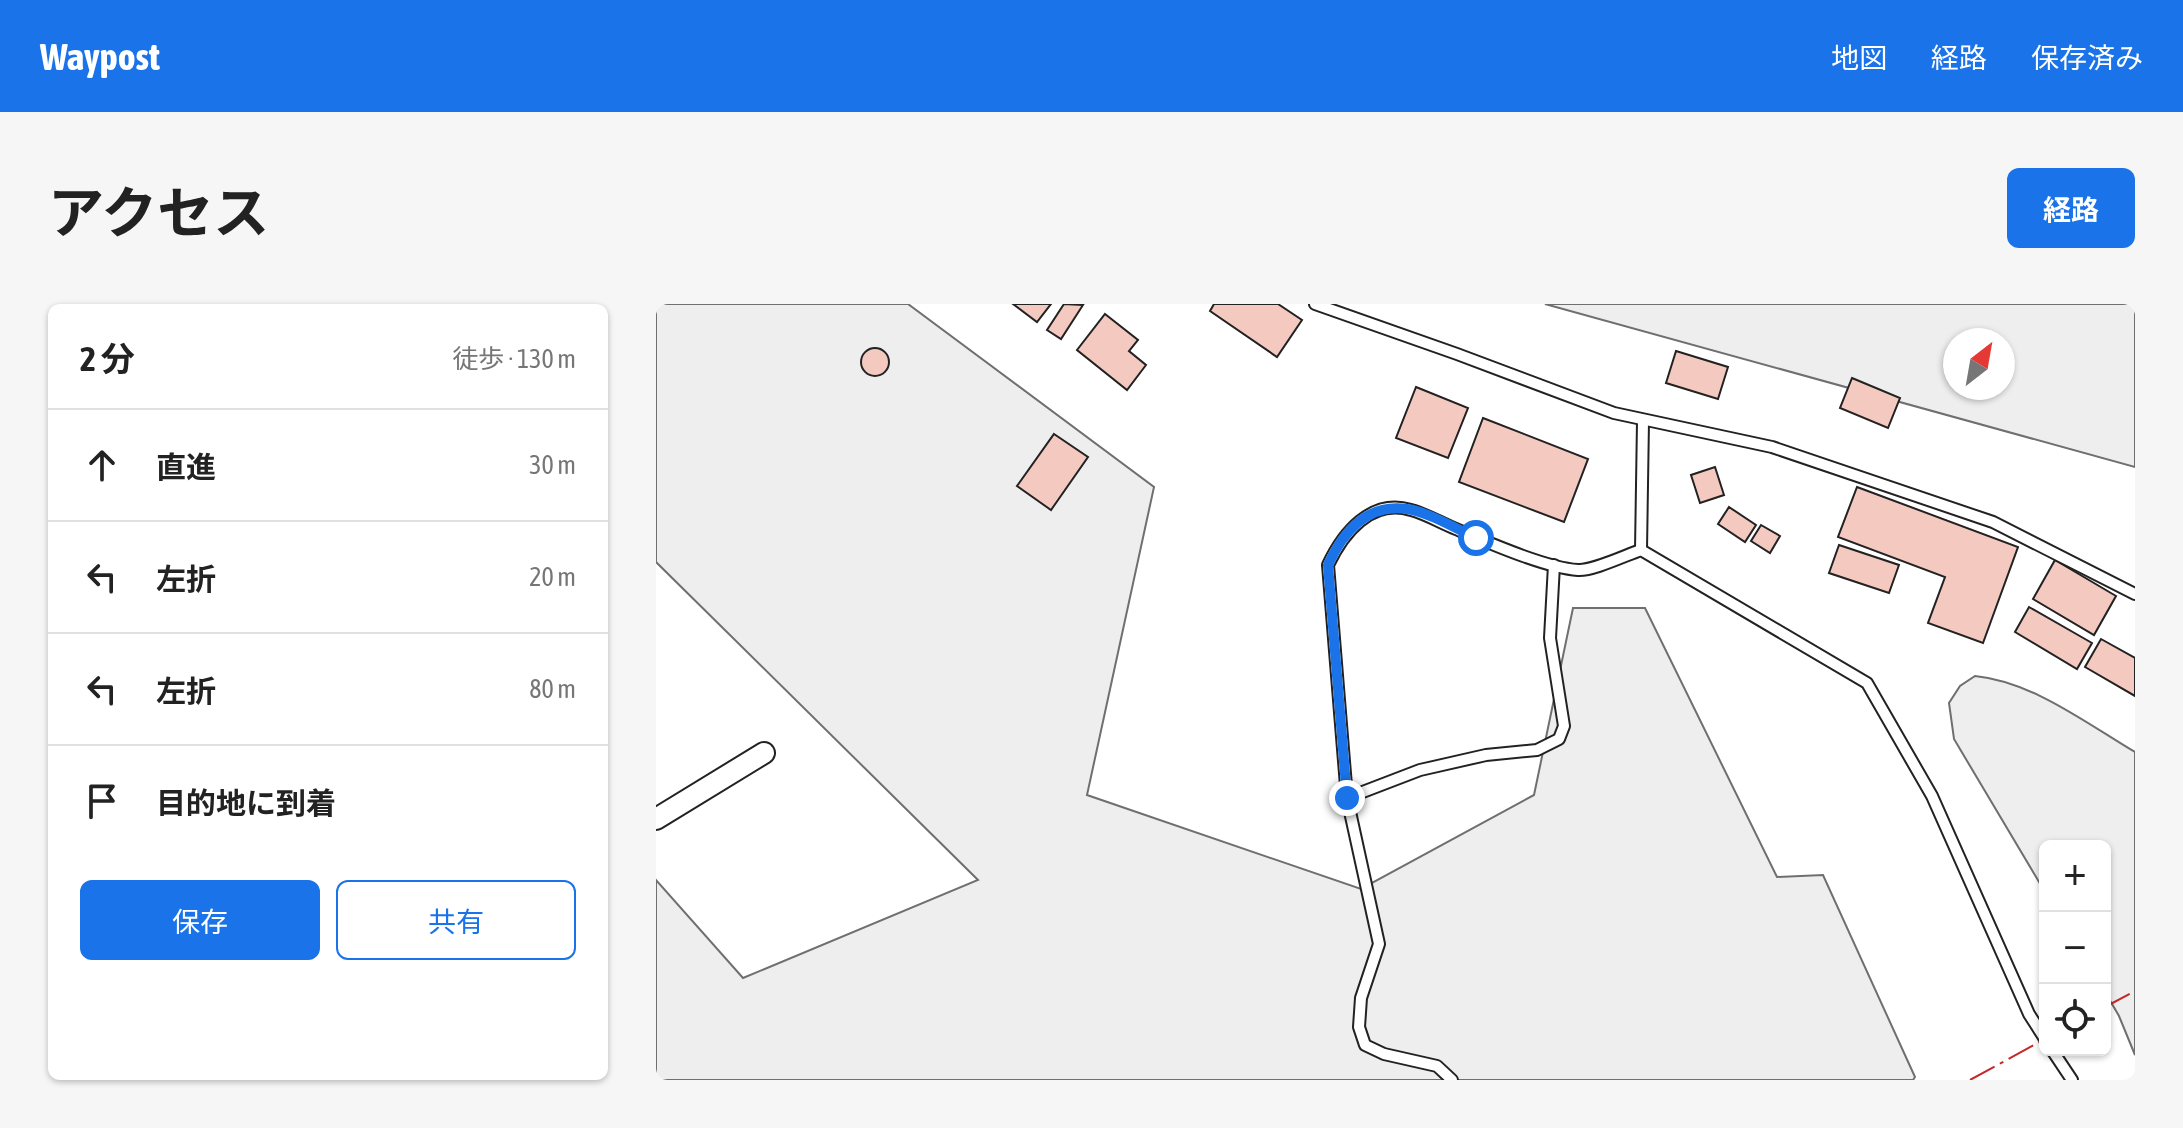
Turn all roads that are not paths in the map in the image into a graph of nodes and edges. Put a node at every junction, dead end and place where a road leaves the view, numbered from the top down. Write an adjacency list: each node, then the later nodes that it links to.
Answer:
1 (1315, 304): 2 (lane)
2 (1643, 421): 3 (lane); 5 (lane)
3 (1641, 550): 4 (lane); 9 (lane)
4 (1554, 565): 7 (lane); 7 (lane)
5 (2135, 594)
6 (764, 753): 8 (street)
7 (1347, 798): 11 (lane)
8 (656, 819)
9 (2039, 1030)
10 (2056, 1056): 12 (lane)
11 (1452, 1080)
12 (2072, 1080)

